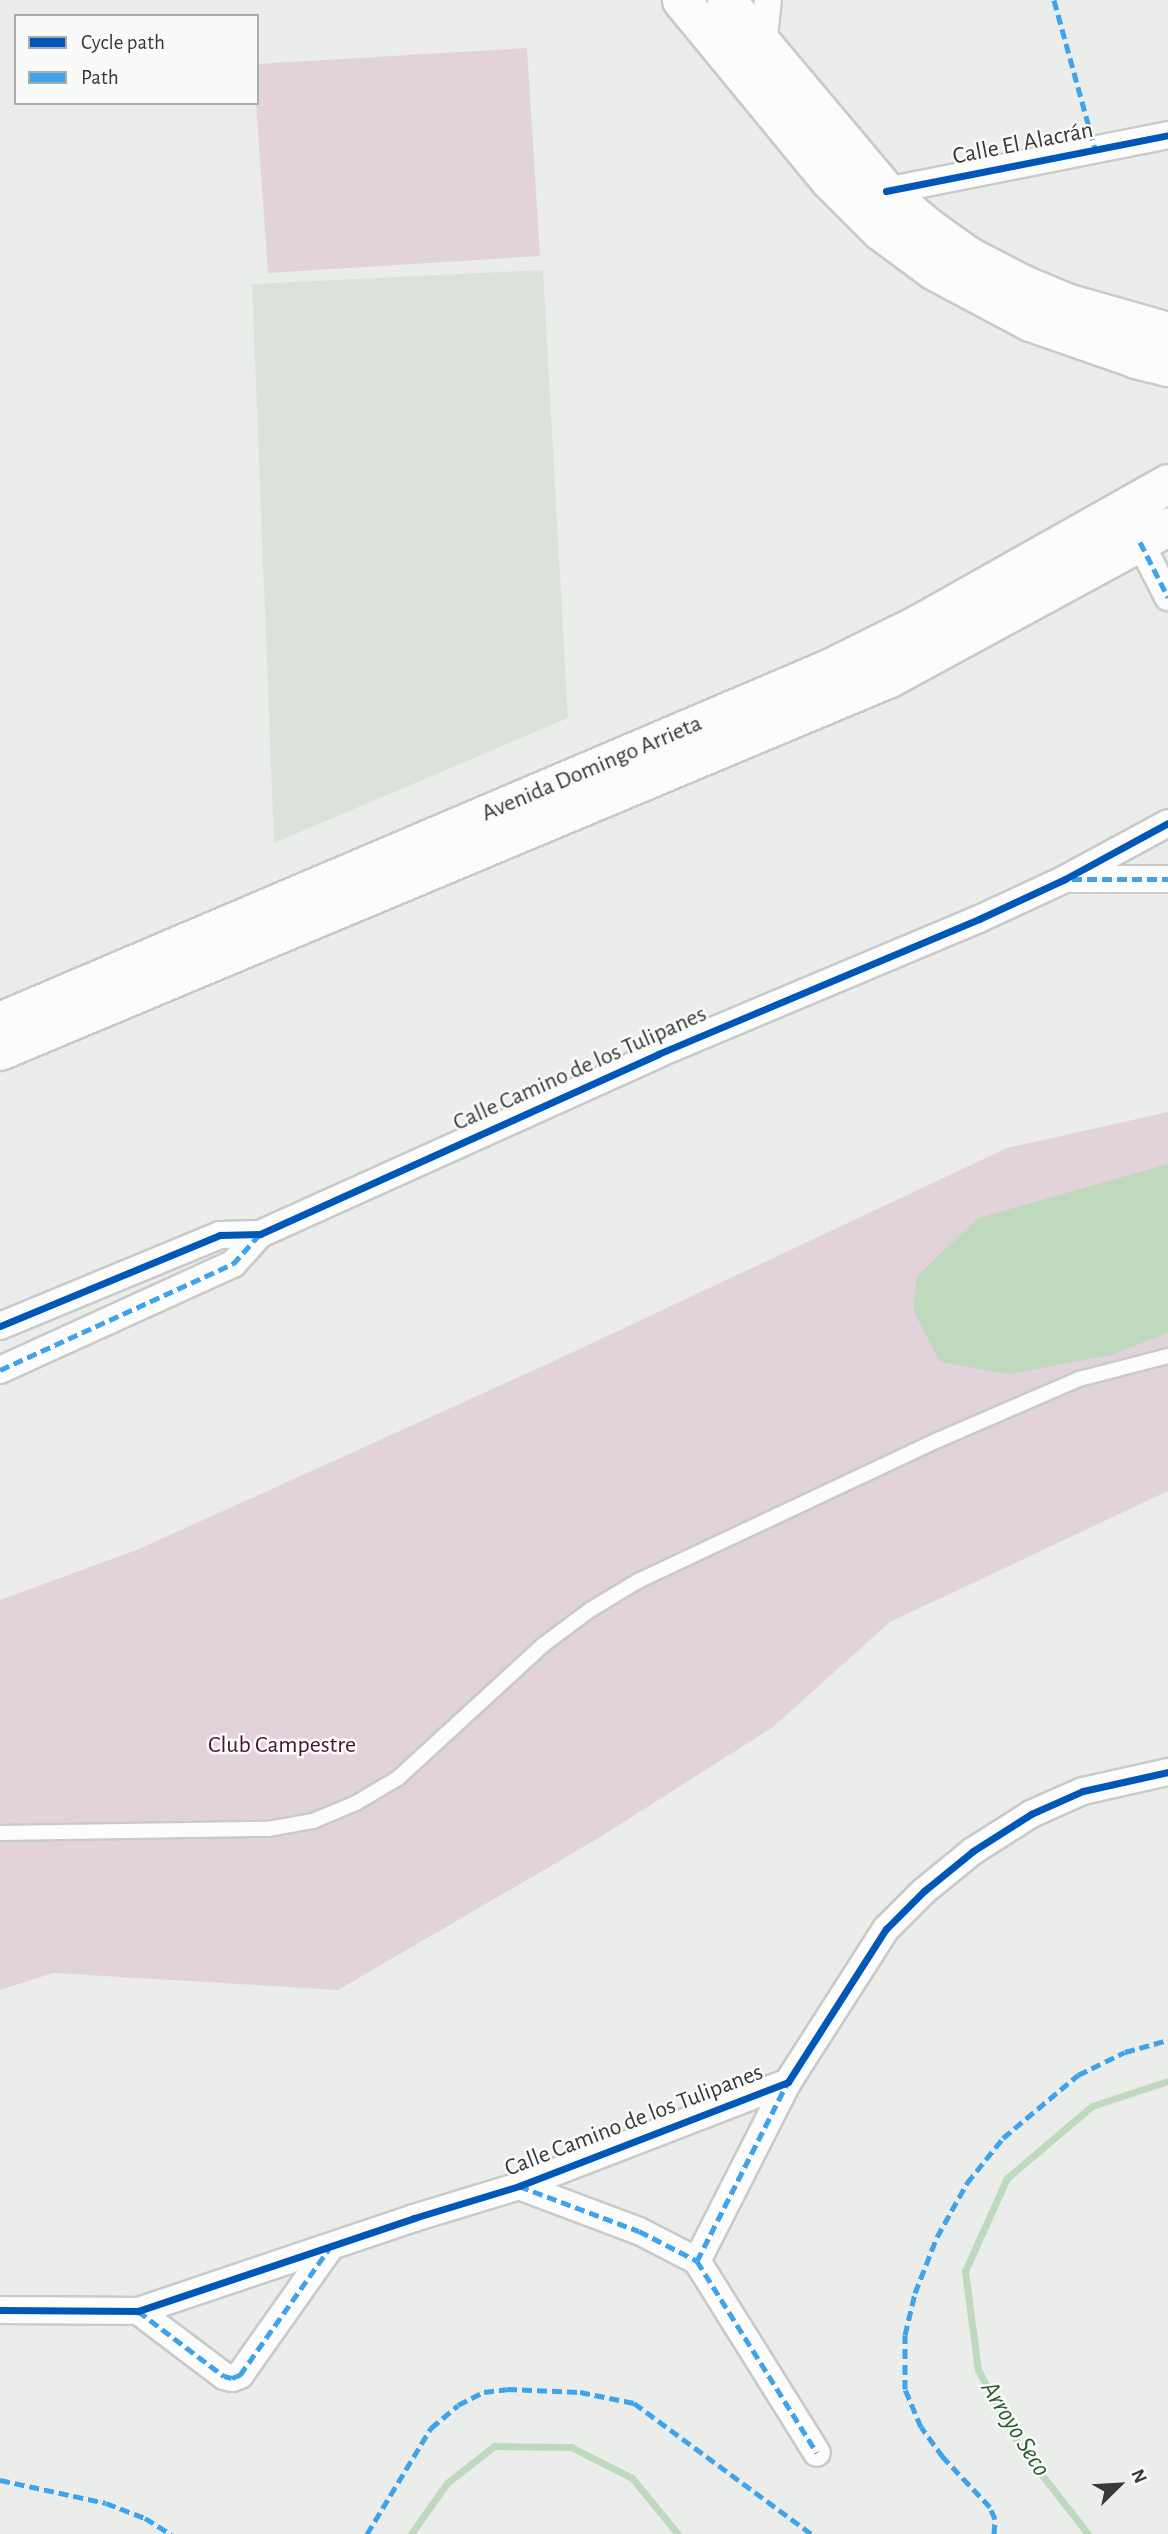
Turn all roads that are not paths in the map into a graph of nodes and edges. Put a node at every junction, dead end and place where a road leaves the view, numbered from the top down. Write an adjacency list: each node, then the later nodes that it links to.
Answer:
1 (681, 0): 4 (main road)
2 (726, 0): 4 (main road)
3 (768, 0): 4 (street)
4 (749, 56): 6 (main road); 7 (main road)
5 (1168, 135): 6 (street, Calle El Alacrán)
6 (886, 191): 7 (main road)
7 (1156, 348)
8 (1168, 484): 9 (main road, Avenida Domingo Arrieta)
9 (1119, 509): 10 (main road); 13 (main road, Avenida Domingo Arrieta)
10 (1154, 535): 11 (street); 13 (main road, Avenida Domingo Arrieta)
11 (1168, 597)
12 (1168, 823): 14 (street, Calle Camino de los Tulipanes)
13 (374, 876): 16 (main road, Avenida Domingo Arrieta); 17 (main road, Avenida Domingo Arrieta)
14 (1065, 879): 15 (street, Calle Camino de los Tulipanes); 18 (street, Calle Camino de los Tulipanes)
15 (1168, 879)
16 (0, 1022)
17 (0, 1052)
18 (260, 1234): 19 (street, Calle Camino de los Tulipanes); 21 (street, Calle Camino de los Tulipanes)
19 (0, 1326)
20 (1168, 1356): 23 (lane)
21 (0, 1370)
22 (1168, 1772): 24 (street, Calle Camino de los Tulipanes)
23 (0, 1833)
24 (788, 2082): 25 (street, Calle Camino de los Tulipanes); 27 (street)
25 (519, 2186): 26 (street, Calle Camino de los Tulipanes); 27 (street)
26 (328, 2249): 29 (street, Calle Camino de los Tulipanes); 29 (street)
27 (697, 2261): 30 (street)
28 (0, 2310): 29 (street, Calle Camino de los Tulipanes)
29 (138, 2311)
30 (817, 2453)

